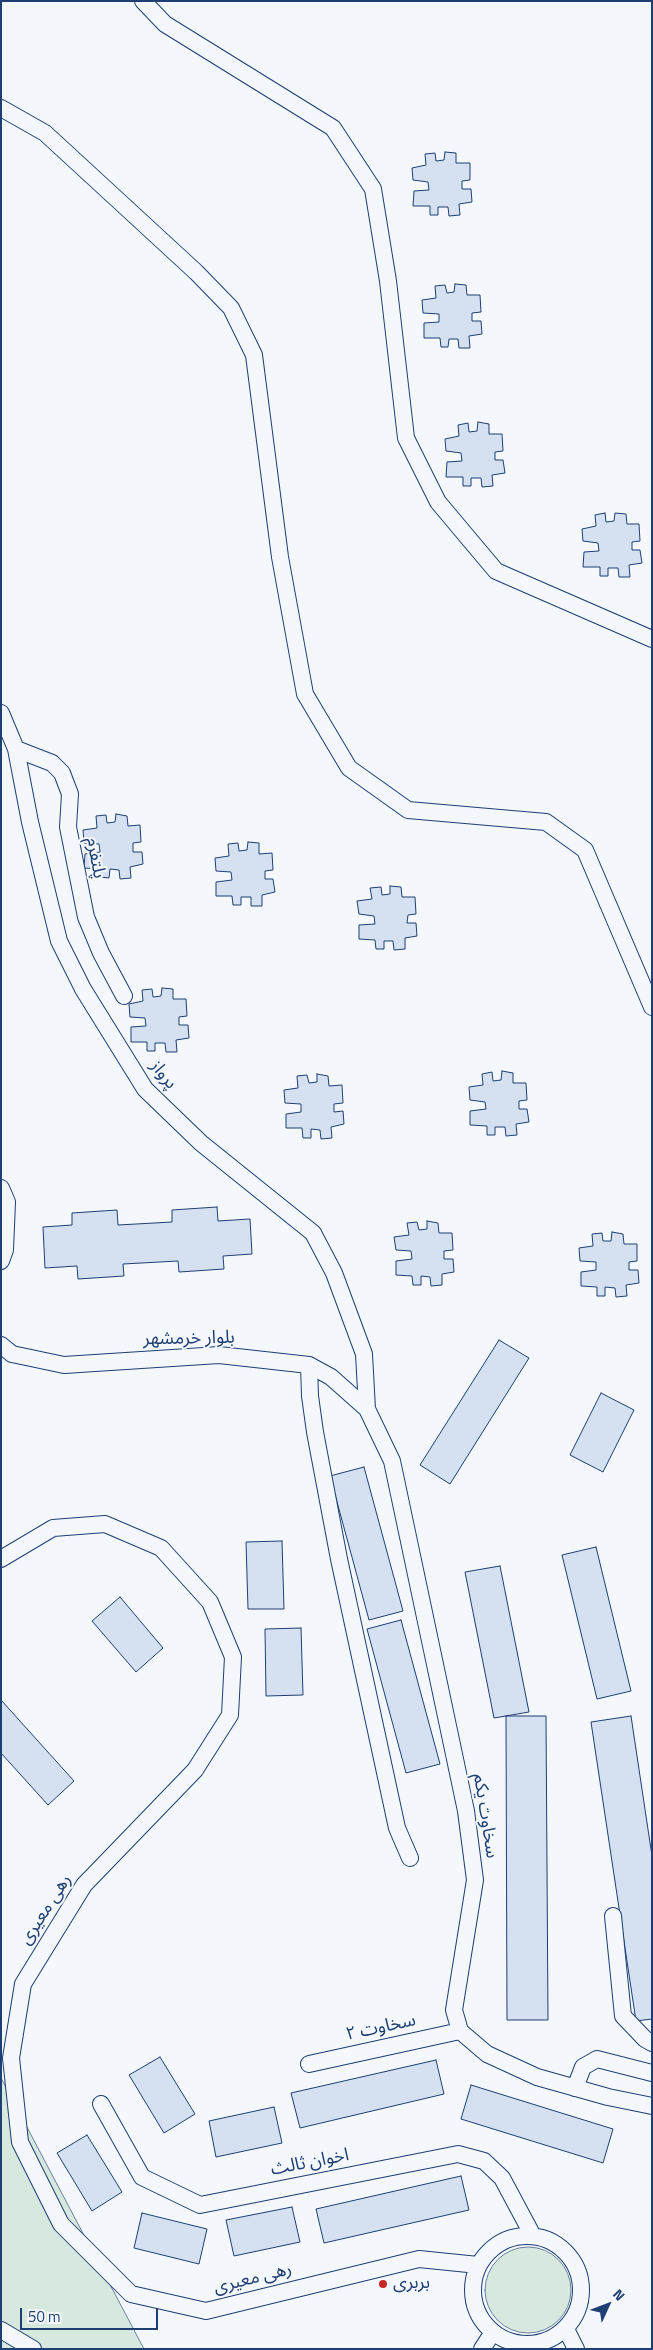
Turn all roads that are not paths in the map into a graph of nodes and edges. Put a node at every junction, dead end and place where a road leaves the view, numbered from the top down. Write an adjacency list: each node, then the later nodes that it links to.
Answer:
1 (143, 1): 3 (street)
2 (1, 108): 7 (street)
3 (652, 640)
4 (1, 713): 5 (street, پرواز)
5 (16, 749): 6 (street, پلتفرم); 12 (street, پرواز)
6 (124, 996)
7 (652, 1007)
8 (1, 1188): 9 (street)
9 (1, 1261)
10 (1, 1345): 11 (street, بلوار خرمشهر)
11 (309, 1365): 12 (street, بلوار خرمشهر); 14 (street)
12 (367, 1409): 16 (street, سخاوت یکم)
13 (1, 1560): 24 (street, رهی معیری)
14 (410, 1858)
15 (613, 1916): 17 (street)
16 (460, 2031): 18 (street, سخاوت ۲); 20 (street)
17 (652, 2043)
18 (309, 2064)
19 (652, 2073): 20 (street)
20 (575, 2088): 22 (street)
21 (101, 2104): 23 (street, اخوان ثالث)
22 (652, 2106)
23 (533, 2236): 24 (street); 25 (street)
24 (478, 2265): 27 (street)
25 (566, 2329): 27 (street); 30 (street)
26 (1, 2330): 28 (street)
27 (493, 2332): 29 (street)
28 (34, 2349)
29 (482, 2349)
30 (576, 2349)

